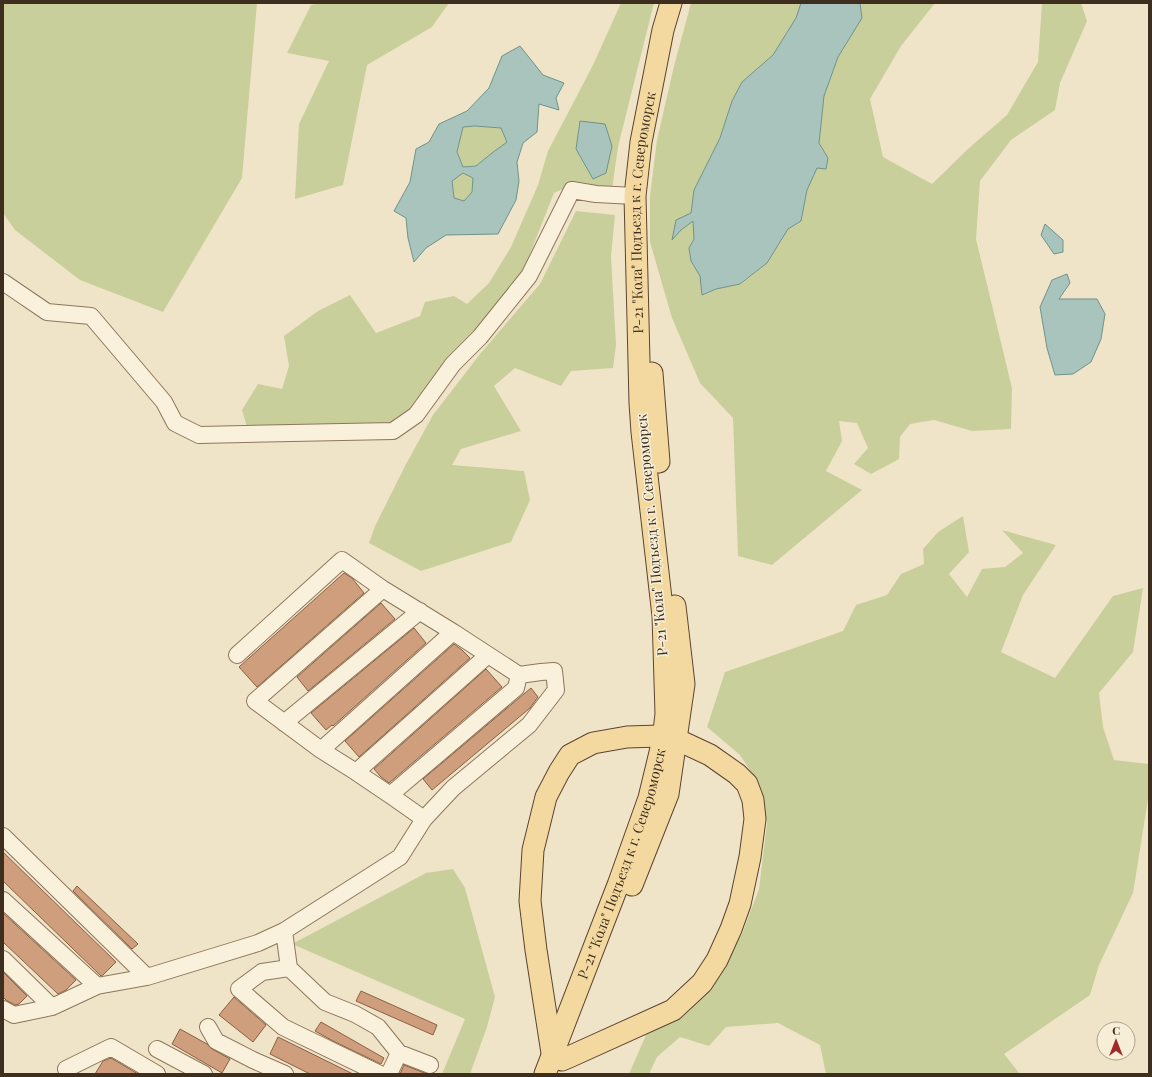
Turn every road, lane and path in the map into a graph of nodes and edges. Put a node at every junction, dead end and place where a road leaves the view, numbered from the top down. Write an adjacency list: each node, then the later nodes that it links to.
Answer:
1 (671, 3): 2 (main road, Р-21 "Кола" Подъезд к г. Североморск)
2 (638, 161): 3 (main road, Р-21 "Кола" Подъезд к г. Североморск); 28 (main road)
3 (635, 196): 4 (lane); 28 (main road, Р-21 "Кола" Подъезд к г. Североморск)
4 (3, 282)
5 (383, 589): 6 (lane); 8 (lane); 11 (lane)
6 (420, 611): 7 (lane); 11 (lane)
7 (453, 632): 9 (lane); 12 (lane)
8 (237, 655)
9 (488, 656): 10 (lane); 13 (lane)
10 (520, 675): 14 (lane); 15 (lane)
11 (284, 723): 12 (lane)
12 (321, 750): 13 (lane)
13 (356, 772): 14 (lane)
14 (390, 795): 15 (lane)
15 (424, 819): 18 (lane)
16 (3, 836): 21 (lane)
17 (3, 900): 22 (lane)
18 (284, 931): 20 (lane); 21 (lane)
19 (3, 958): 23 (lane)
20 (289, 968): 27 (lane); 34 (lane)
21 (147, 977): 22 (lane)
22 (97, 986): 23 (lane)
23 (52, 1007): 24 (lane)
24 (3, 1009)
25 (208, 1027): 33 (lane)
26 (157, 1049): 32 (lane)
27 (399, 1053): 29 (lane); 35 (lane)
28 (557, 1063): 28 (main road); 36 (main road, Р-21 "Кола" Подъезд к г. Североморск)
29 (430, 1065)
30 (68, 1072): 31 (lane)
31 (157, 1074)
32 (204, 1074)
33 (285, 1074)
34 (380, 1074)
35 (389, 1074)
36 (544, 1074)

